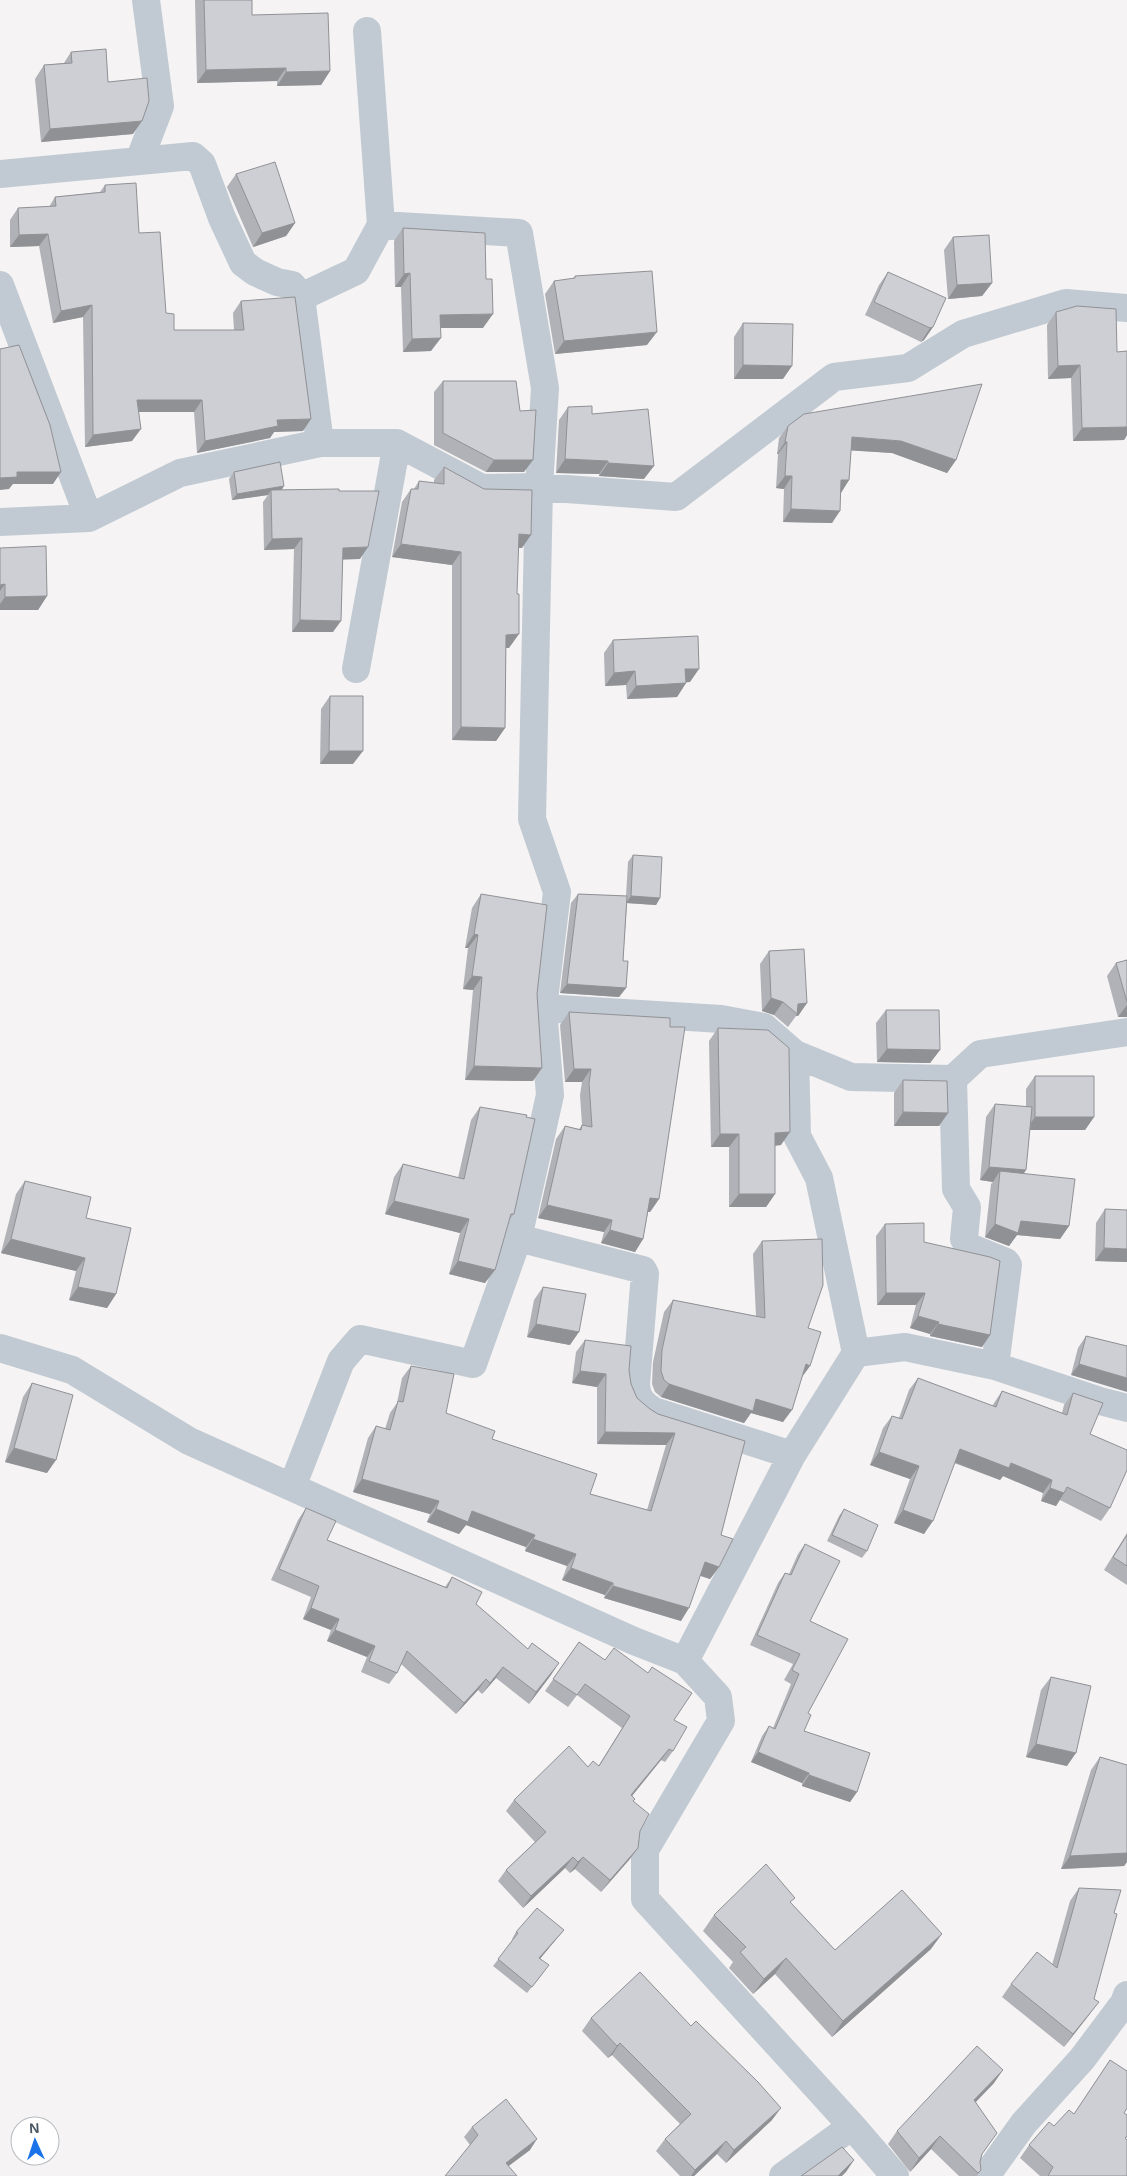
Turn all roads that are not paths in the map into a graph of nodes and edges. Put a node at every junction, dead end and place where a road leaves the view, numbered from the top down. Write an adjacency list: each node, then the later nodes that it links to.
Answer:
1 (146, 0): 3 (street)
2 (368, 31): 5 (street)
3 (139, 161): 4 (street); 7 (street)
4 (0, 174)
5 (381, 225): 7 (street); 11 (street)
6 (0, 285): 12 (street)
7 (301, 297): 9 (street)
8 (1127, 308): 11 (street)
9 (320, 443): 10 (street); 12 (street)
10 (397, 443): 11 (street); 14 (street)
11 (539, 487): 15 (street)
12 (89, 518): 13 (street)
13 (0, 522)
14 (356, 668)
15 (543, 1008): 17 (street); 19 (street)
16 (1127, 1032): 18 (street)
17 (795, 1054): 18 (street); 21 (street)
18 (953, 1079): 22 (street)
19 (518, 1238): 24 (street); 25 (street)
20 (0, 1348): 25 (street)
21 (856, 1353): 22 (street); 24 (street)
22 (995, 1366): 23 (street)
23 (1127, 1408)
24 (792, 1455): 26 (street)
25 (292, 1487): 26 (street)
26 (686, 1660): 28 (street)
27 (1127, 1995): 31 (street)
28 (852, 2126): 29 (street); 30 (street)
29 (783, 2176)
30 (895, 2176)
31 (986, 2176)

